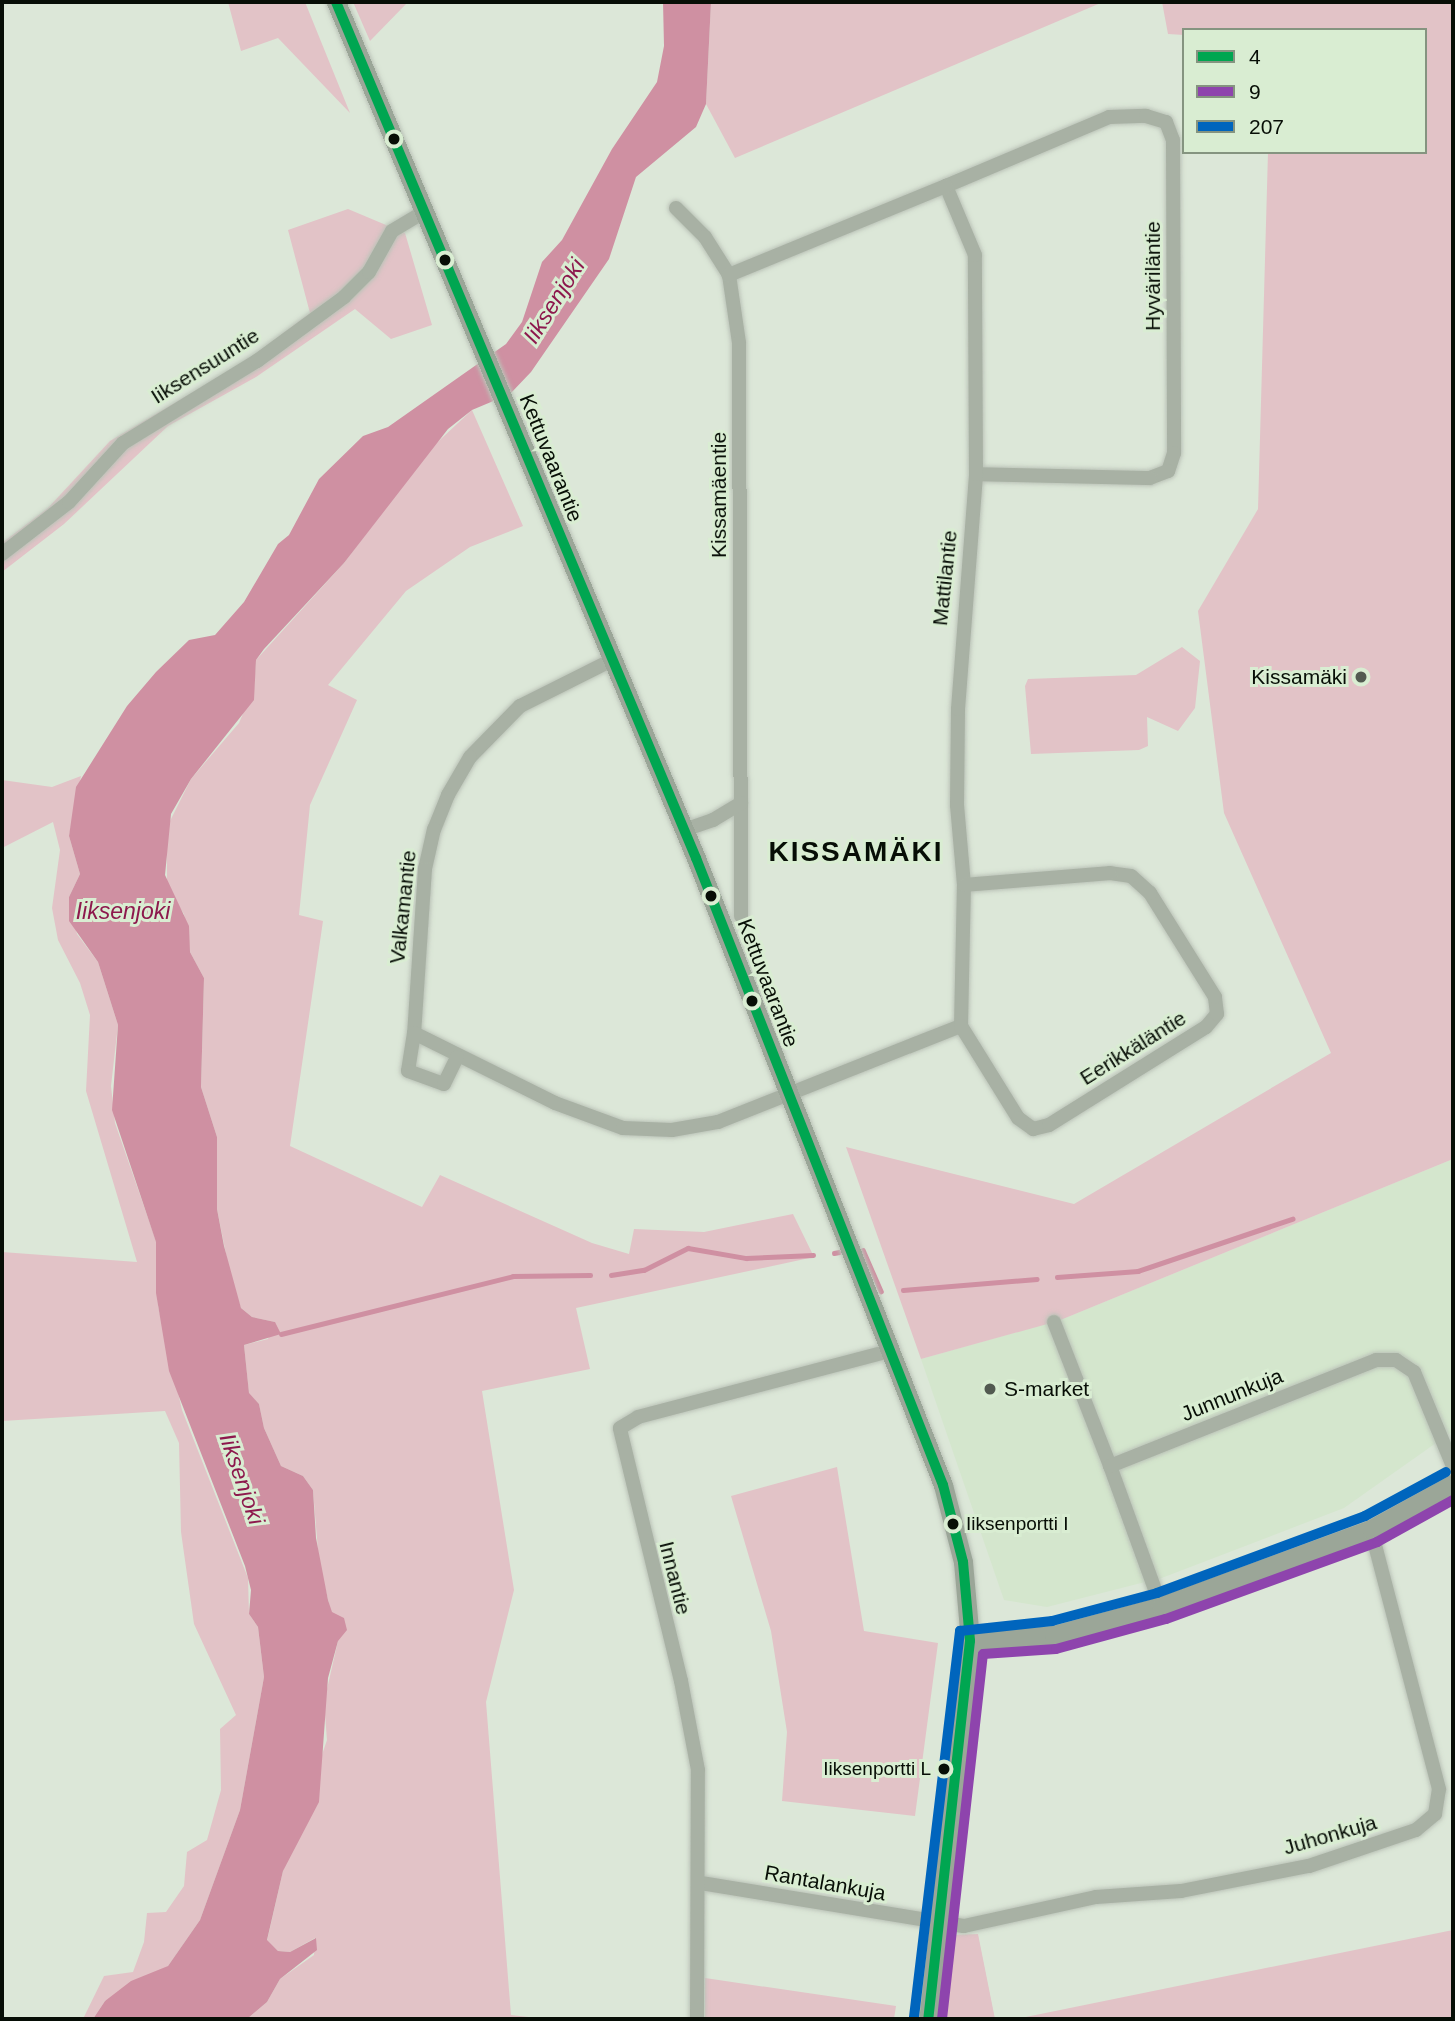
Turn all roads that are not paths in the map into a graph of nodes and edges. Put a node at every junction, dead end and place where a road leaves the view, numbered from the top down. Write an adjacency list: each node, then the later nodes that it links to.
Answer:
1 (336, 2): 4 (street, Kettuvaarantie)
2 (946, 186): 5 (street); 6 (street, Mattilantie); 6 (street, Hyväriläntie)
3 (676, 208): 5 (street, Kissamäentie)
4 (425, 211): 7 (street, Iiksensuuntie); 8 (street, Kettuvaarantie)
5 (729, 275): 9 (street, Kissamäentie)
6 (976, 474): 11 (street, Mattilantie)
7 (2, 554)
8 (610, 661): 10 (street, Kettuvaarantie); 14 (street, Valkamantie)
9 (741, 803): 10 (street); 12 (street, Kissamäentie)
10 (684, 830): 16 (street, Kettuvaarantie)
11 (964, 885): 13 (street, Mattilantie); 13 (street, Eerikkäläntie)
12 (741, 916)
13 (961, 1026): 16 (street)
14 (414, 1034): 15 (street); 15 (street, Valkamantie)
15 (457, 1057): 16 (street)
16 (787, 1096): 18 (street, Kettuvaarantie)
17 (1054, 1322): 19 (street)
18 (889, 1350): 24 (street, Kettuvaarantie); 25 (street, Innantie)
19 (1110, 1466): 20 (street, Junnunkuja); 23 (street)
20 (1453, 1466)
21 (1453, 1485): 22 (street)
22 (1371, 1530): 23 (street); 26 (street, Juhonkuja)
23 (1161, 1606): 24 (street)
24 (970, 1642): 26 (street, Kettuvaarantie)
25 (701, 1883): 26 (street, Rantalankuja); 27 (street, Innantie)
26 (941, 1924): 28 (street, Kettuvaarantie)
27 (698, 2019)
28 (928, 2019)

